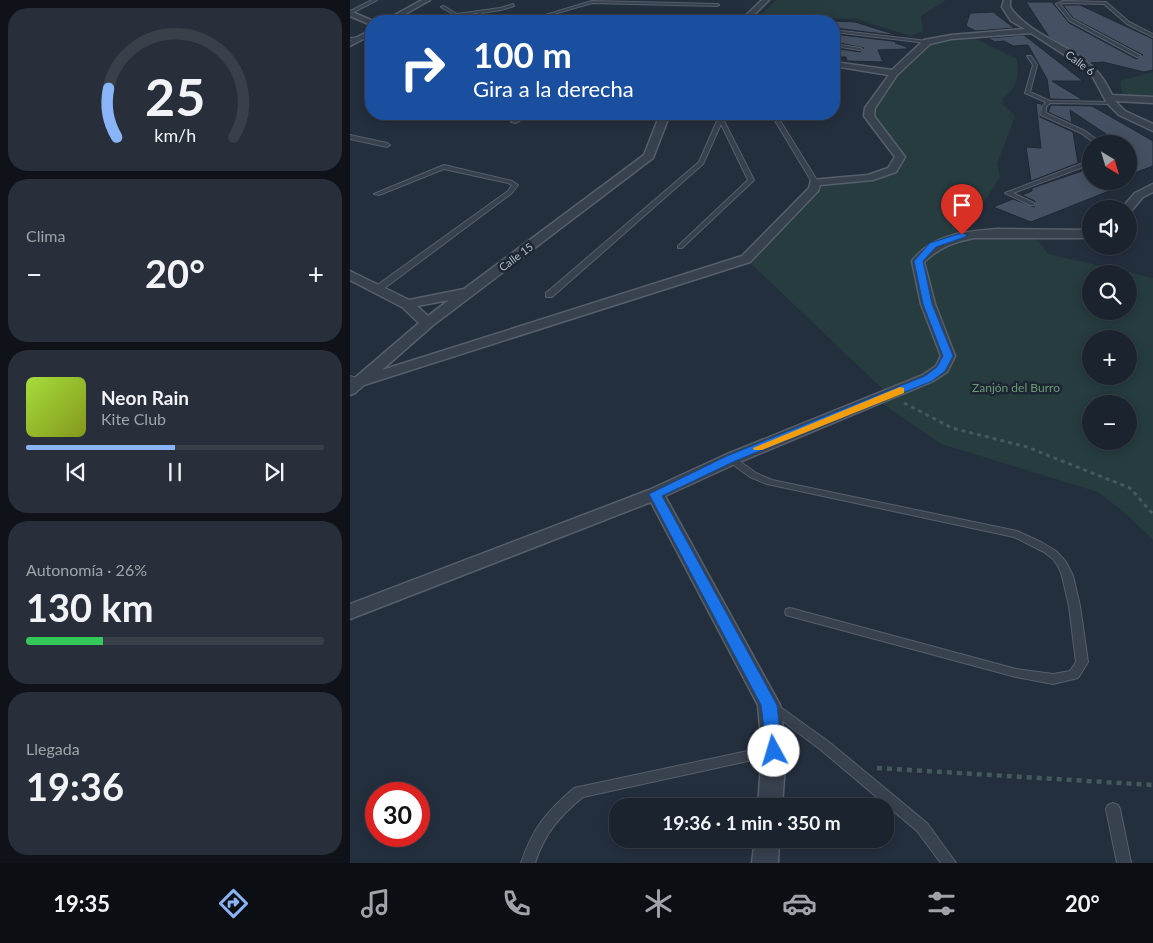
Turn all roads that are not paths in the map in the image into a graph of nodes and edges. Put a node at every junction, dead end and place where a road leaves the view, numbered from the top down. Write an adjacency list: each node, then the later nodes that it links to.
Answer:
1 (375, 0): 12 (lane)
2 (427, 0): 13 (street)
3 (766, 0): 16 (street)
4 (1007, 0): 18 (street, Calle 6)
5 (1083, 1): 22 (lane); 29 (lane)
6 (497, 4): 10 (lane)
7 (513, 5): 10 (lane)
8 (717, 5): 15 (lane)
9 (443, 7): 11 (lane)
10 (504, 9): 11 (lane)
11 (478, 12): 14 (lane)
12 (350, 13): 17 (street)
13 (399, 15)
14 (482, 15)
15 (548, 15)
16 (750, 15)
17 (365, 20)
18 (1033, 31): 24 (street); 32 (street, Calle 6)
19 (840, 32): 24 (lane)
20 (365, 35): 23 (lane)
21 (365, 36): 25 (street)
22 (1153, 36)
23 (350, 39)
24 (927, 42): 31 (street)
25 (350, 44)
26 (840, 46): 27 (lane)
27 (860, 49)
28 (1029, 56): 34 (lane)
29 (1139, 56)
30 (840, 65): 31 (street)
31 (894, 73): 46 (street)
32 (1112, 100): 33 (street); 34 (lane); 41 (street, Calle 6)
33 (1153, 100)
34 (1050, 102): 42 (lane)
35 (518, 120): 40 (lane)
36 (663, 120): 55 (street, Calle 15)
37 (720, 120): 56 (lane)
38 (724, 120): 52 (lane)
39 (777, 120): 46 (lane)
40 (514, 122)
41 (1153, 128)
42 (1087, 135)
43 (350, 137): 44 (lane)
44 (387, 145)
45 (1082, 165): 50 (lane)
46 (815, 182): 59 (street)
47 (1153, 187): 49 (street)
48 (377, 194): 54 (lane)
49 (1135, 200)
50 (1032, 204)
51 (1082, 234): 60 (street)
52 (680, 247)
53 (350, 275): 54 (street)
54 (378, 288): 57 (street)
55 (469, 292): 57 (street); 58 (street, Calle 15)
56 (549, 294)
57 (407, 304): 58 (street)
58 (427, 324): 59 (street, Calle 15)
59 (353, 383)
60 (731, 459): 61 (street); 63 (lane)
61 (655, 494): 62 (street); 64 (street)
62 (350, 612)
63 (790, 612)
64 (769, 705): 65 (street); 66 (lane)
65 (774, 751): 67 (street); 70 (lane)
66 (849, 766): 72 (lane)
67 (771, 798)
68 (1113, 809): 73 (lane)
69 (766, 848): 71 (street)
70 (528, 863)
71 (765, 863)
72 (949, 863)
73 (1124, 863)

